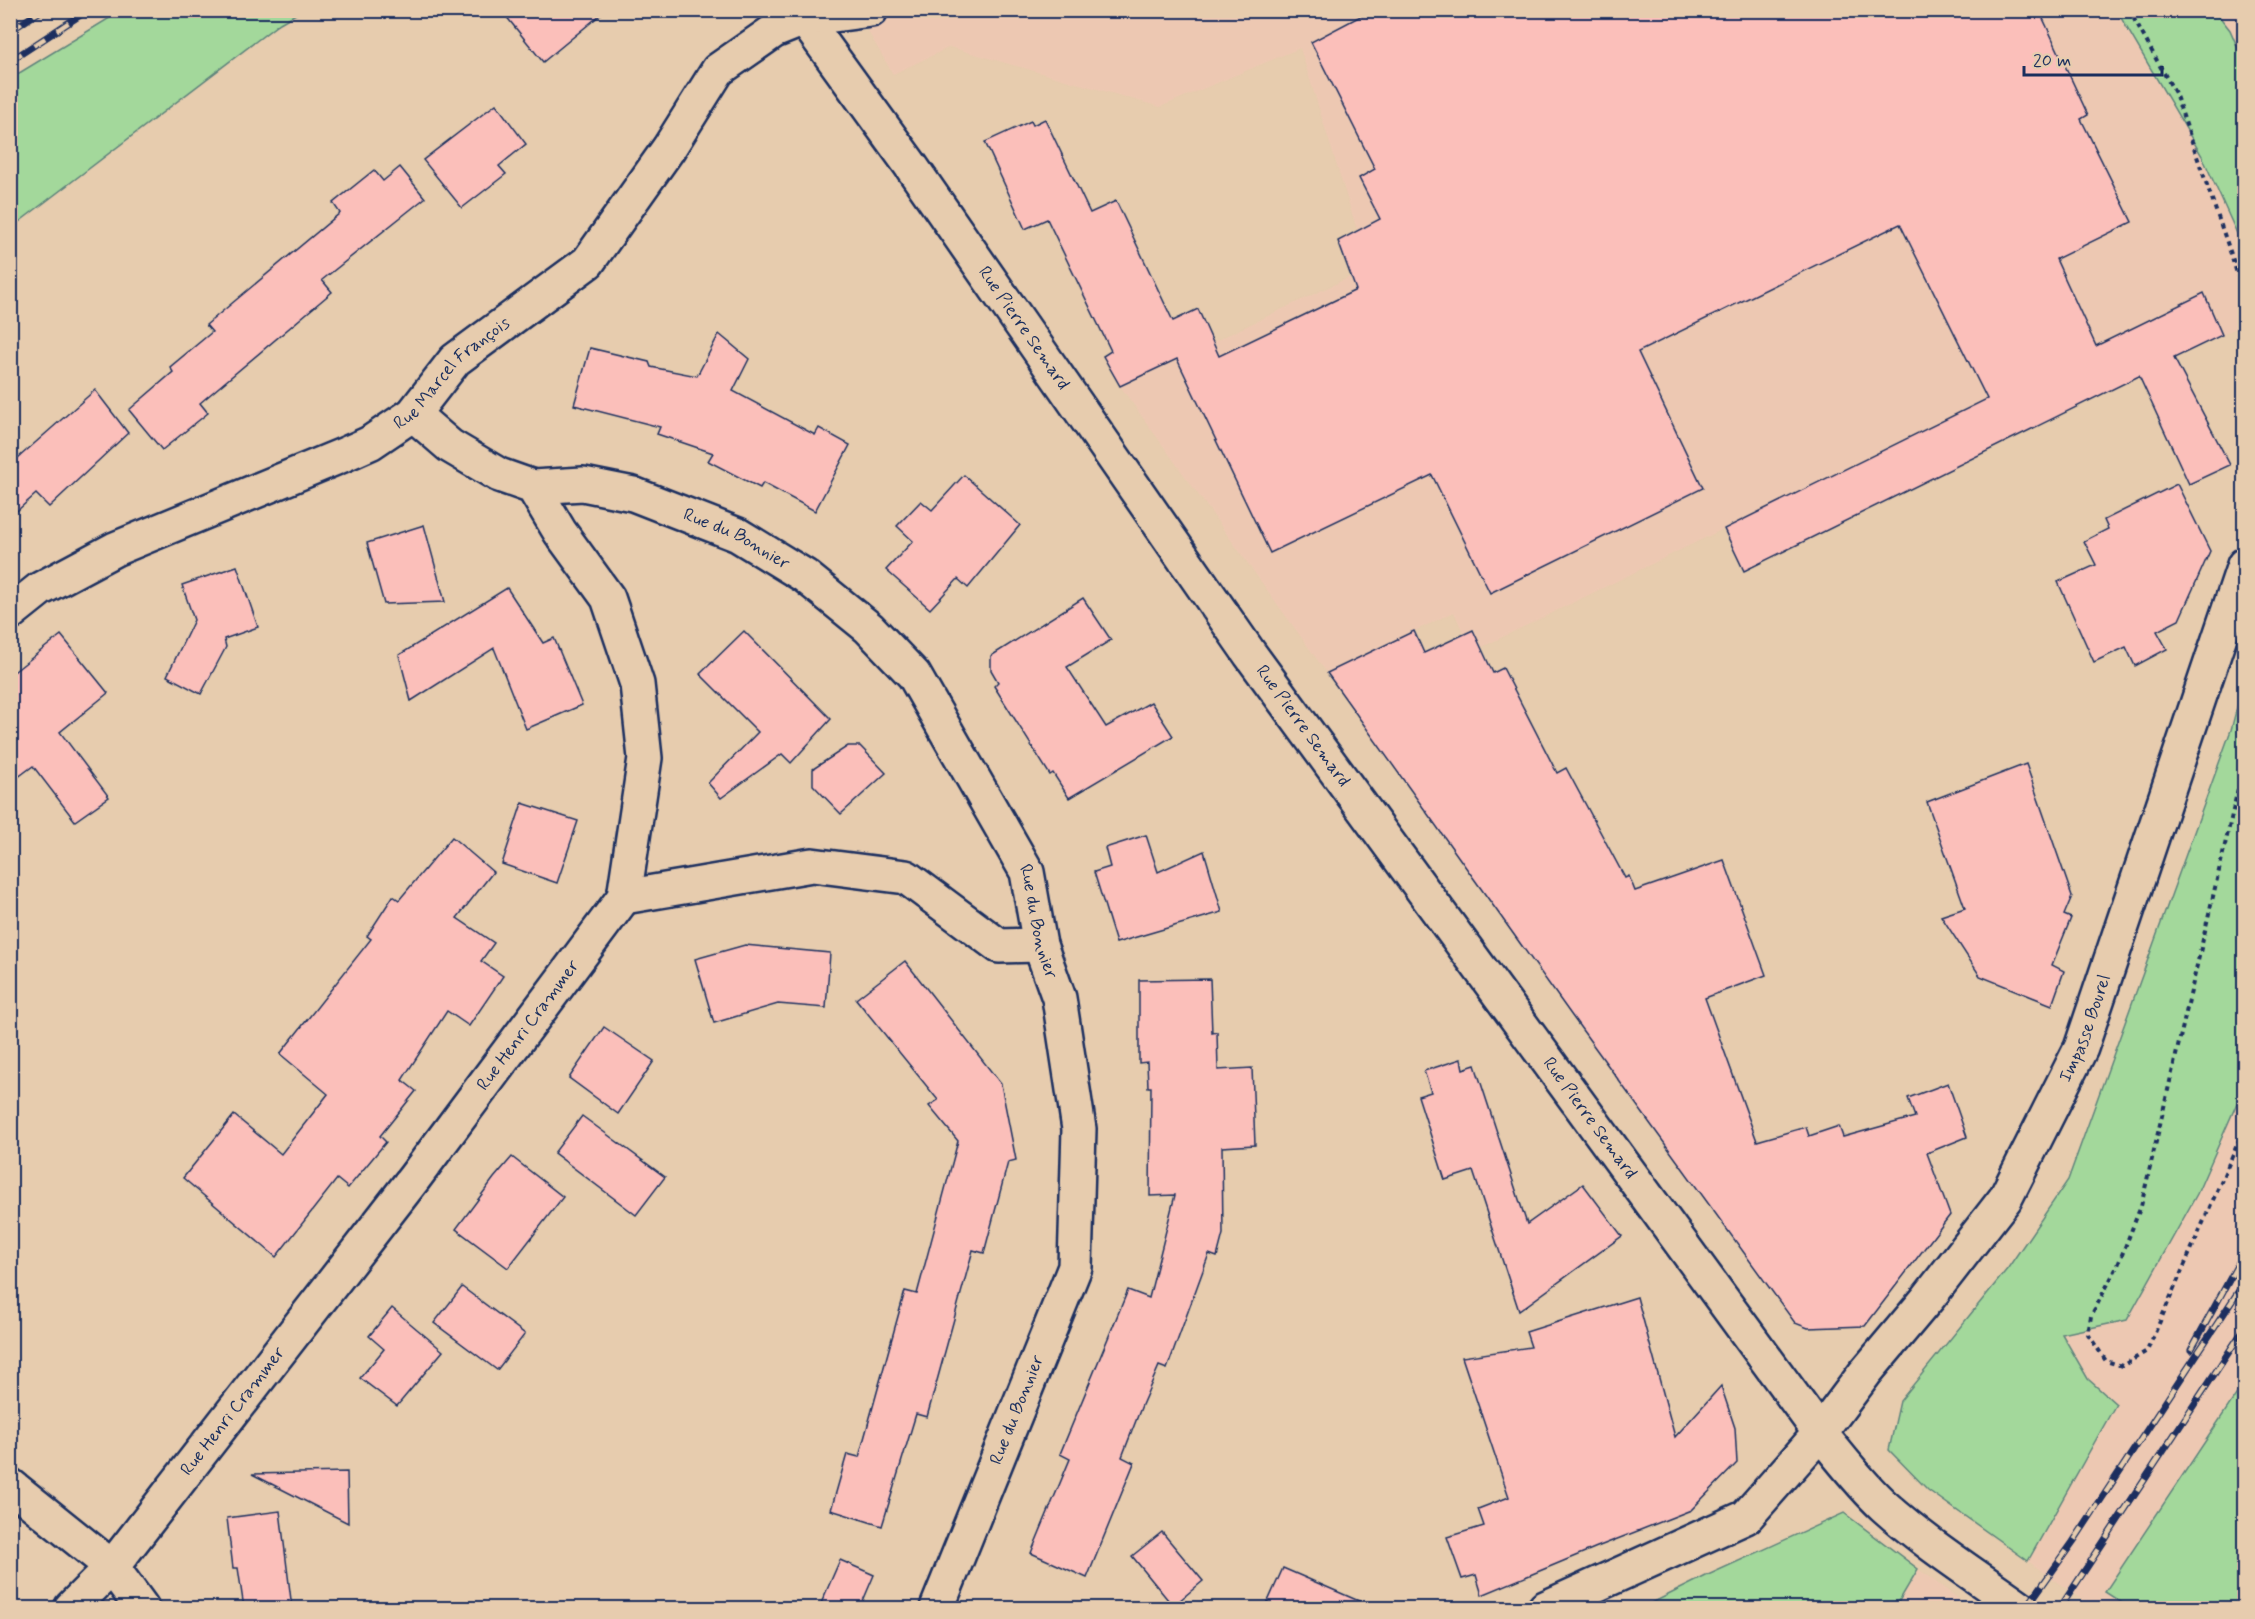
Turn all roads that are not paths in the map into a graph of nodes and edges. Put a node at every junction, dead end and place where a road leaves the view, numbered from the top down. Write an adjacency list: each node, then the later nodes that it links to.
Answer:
1 (871, 10): 2 (street, Rue Marcel François)
2 (801, 15): 3 (street, Rue Marcel François); 9 (street, Rue Pierre Semard)
3 (413, 414): 4 (street); 6 (street, Rue Marcel François)
4 (533, 487): 7 (street, Rue Henri Crammer); 8 (street, Rue du Bonnier)
5 (2244, 565): 9 (street, Impasse Bourel)
6 (10, 613)
7 (624, 897): 8 (street); 11 (street, Rue Henri Crammer)
8 (1040, 945): 14 (street, Rue du Bonnier)
9 (1820, 1433): 15 (street, Impasse Bourel); 16 (street, Rue Pierre Semard)
10 (10, 1485): 11 (street)
11 (112, 1567): 12 (street, Rue Henri Crammer); 13 (street)
12 (71, 1608)
13 (142, 1608)
14 (937, 1608)
15 (1545, 1608)
16 (2021, 1608)

